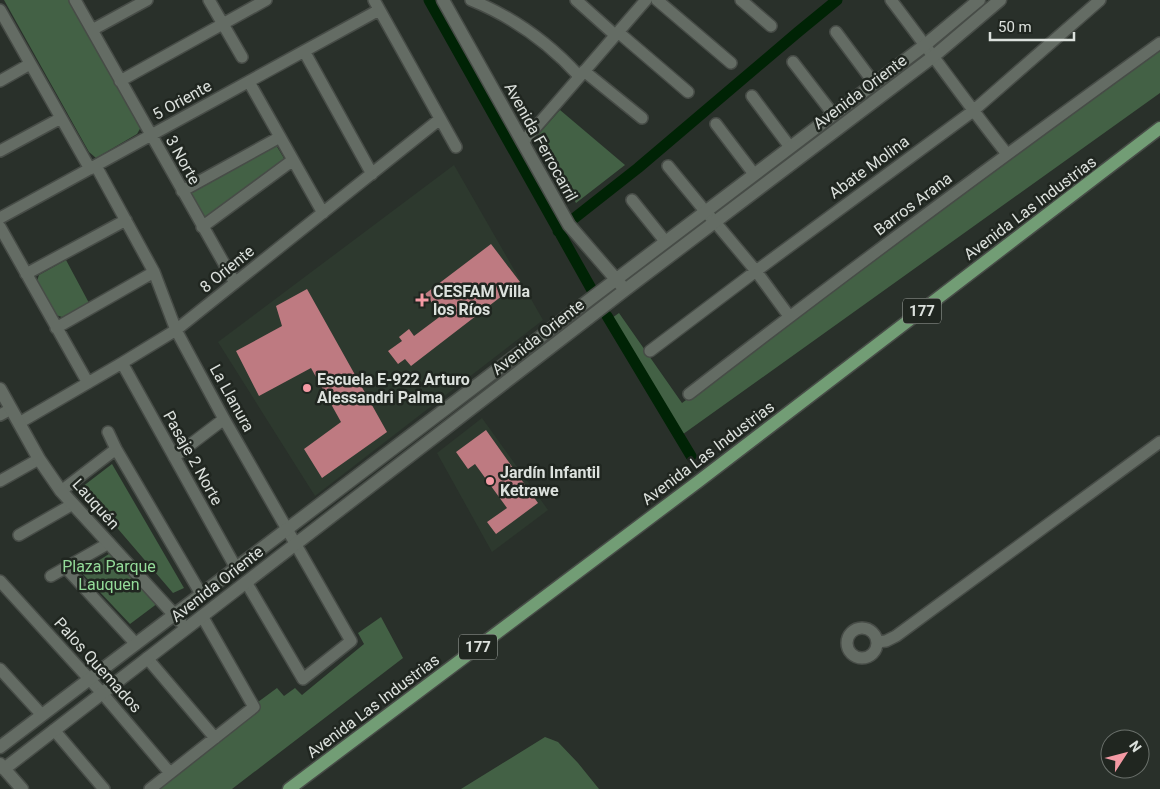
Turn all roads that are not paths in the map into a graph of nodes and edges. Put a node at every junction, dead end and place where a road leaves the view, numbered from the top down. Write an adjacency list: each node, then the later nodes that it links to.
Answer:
1 (75, 0): 19 (street, 3 Norte)
2 (147, 0): 19 (street)
3 (209, 0): 17 (street)
4 (266, 0): 17 (street)
5 (443, 0): 46 (street, Avenida Ferrocarril)
6 (470, 0): 30 (street)
7 (576, 0): 21 (street)
8 (646, 0): 21 (street)
9 (657, 0): 28 (street)
10 (741, 0): 18 (street)
11 (891, 0): 23 (street)
12 (978, 0): 23 (street, Avenida Oriente)
13 (1000, 0): 25 (street, Avenida Oriente)
14 (1100, 0): 37 (street, Abate Molina)
15 (377, 5): 24 (street, 5 Oriente); 41 (street)
16 (1, 14): 29 (street, La Llanura)
17 (223, 23): 26 (street); 32 (street)
18 (771, 26)
19 (92, 30): 32 (street, 3 Norte)
20 (836, 32): 34 (street)
21 (616, 34): 30 (street); 35 (street)
22 (1160, 43): 50 (street, Barros Arana)
23 (925, 45): 25 (street); 34 (street, Avenida Oriente)
24 (304, 51): 33 (street, 5 Oriente); 54 (street)
25 (934, 56): 37 (street); 62 (street, Avenida Oriente)
26 (242, 57)
27 (794, 62): 38 (street)
28 (731, 63)
29 (30, 64): 31 (street); 39 (street, La Llanura)
30 (582, 74): 40 (street); 46 (street)
31 (0, 81)
32 (120, 81): 44 (street, 3 Norte)
33 (249, 82): 44 (street, 5 Oriente); 45 (street)
34 (874, 83): 38 (street, Avenida Oriente)
35 (688, 92)
36 (752, 96): 47 (street)
37 (973, 111): 50 (street); 66 (street, Abate Molina)
38 (833, 114): 47 (street, Avenida Oriente)
39 (61, 118): 49 (street); 53 (street, La Llanura)
40 (642, 118)
41 (440, 119): 48 (street); 54 (street, 8 Oriente)
42 (716, 124): 55 (street)
43 (1160, 129): 119 (main road, Avenida Las Industrias / 177)
44 (151, 135): 53 (street, 5 Oriente); 56 (street, 3 Norte)
45 (280, 137): 51 (street); 56 (street)
46 (523, 142): 69 (street, Avenida Ferrocarril)
47 (790, 146): 55 (street, Avenida Oriente)
48 (456, 147)
49 (0, 151)
50 (1007, 154): 72 (street, Barros Arana)
51 (293, 160): 59 (street); 64 (street)
52 (668, 166): 58 (street)
53 (93, 167): 60 (street, 5 Oriente); 61 (street, La Llanura)
54 (372, 174): 59 (street, 8 Oriente)
55 (754, 174): 58 (street, Avenida Oriente)
56 (182, 191): 64 (street, 3 Norte)
57 (632, 200): 65 (street)
58 (705, 211): 62 (street); 65 (street, Avenida Oriente)
59 (323, 213): 70 (street, 8 Oriente)
60 (0, 218)
61 (126, 220): 67 (street, La Llanura); 68 (street)
62 (715, 222): 66 (street); 71 (street, Avenida Oriente)
63 (0, 227): 68 (street)
64 (202, 227): 70 (street, 3 Norte)
65 (665, 241): 69 (street, Avenida Oriente)
66 (756, 271): 72 (street); 75 (street, Abate Molina)
67 (154, 272): 73 (street); 74 (street, La Llanura)
68 (26, 274): 73 (street)
69 (616, 278): 71 (street, Avenida Ferrocarril); 91 (street, Avenida Oriente)
70 (235, 283): 74 (street, 8 Oriente)
71 (625, 290): 94 (street, Avenida Oriente)
72 (789, 316): 79 (street, Barros Arana)
73 (56, 328): 77 (street)
74 (176, 330): 76 (street, 8 Oriente); 81 (street, La Llanura)
75 (650, 351)
76 (122, 363): 77 (street, 8 Oriente); 86 (street, Pasaje 2 Norte)
77 (88, 383): 82 (street, 8 Oriente)
78 (0, 389): 80 (street, Lauquén)
79 (689, 394)
80 (6, 412): 82 (street, Lauquén)
81 (224, 418): 86 (street); 91 (street, La Llanura)
82 (19, 423): 87 (street, Lauquén)
83 (108, 432): 85 (street)
84 (1160, 442): 104 (street)
85 (116, 449): 89 (street); 100 (street)
86 (174, 457): 96 (street, Pasaje 2 Norte)
87 (39, 459): 88 (street); 89 (street, Lauquén)
88 (0, 481)
89 (61, 491): 90 (street, Lauquén)
90 (73, 504): 92 (street); 93 (street, Lauquén)
91 (288, 528): 94 (street, La Llanura); 96 (street, Avenida Oriente)
92 (19, 535)
93 (109, 543): 95 (street); 101 (street, Lauquén)
94 (296, 544): 99 (street, Avenida Oriente); 99 (street, La Llanura)
95 (66, 568): 97 (street); 105 (street)
96 (236, 568): 100 (street, Avenida Oriente)
97 (51, 576)
98 (0, 580): 108 (street, Palos Quemados)
99 (246, 582): 102 (street, Avenida Oriente)
100 (201, 594): 101 (street, Avenida Oriente)
101 (174, 614): 103 (street, Lauquén); 105 (street, Avenida Oriente)
102 (202, 616): 103 (street, Avenida Oriente); 112 (street)
103 (186, 629): 106 (street, Avenida Oriente)
104 (877, 642)
105 (136, 644): 108 (street, Avenida Oriente)
106 (147, 658): 109 (street, Avenida Oriente); 112 (street)
107 (0, 669): 110 (street)
108 (90, 679): 109 (street, Palos Quemados); 110 (street, Avenida Oriente)
109 (102, 693): 111 (street, Avenida Oriente); 115 (street, Palos Quemados)
110 (42, 715): 113 (street, Avenida Oriente)
111 (54, 730): 114 (street, Avenida Oriente); 117 (street)
112 (215, 738): 115 (street)
113 (0, 747)
114 (1, 768): 116 (street)
115 (170, 773): 118 (street)
116 (22, 789)
117 (104, 789)
118 (150, 789)
119 (289, 789)

